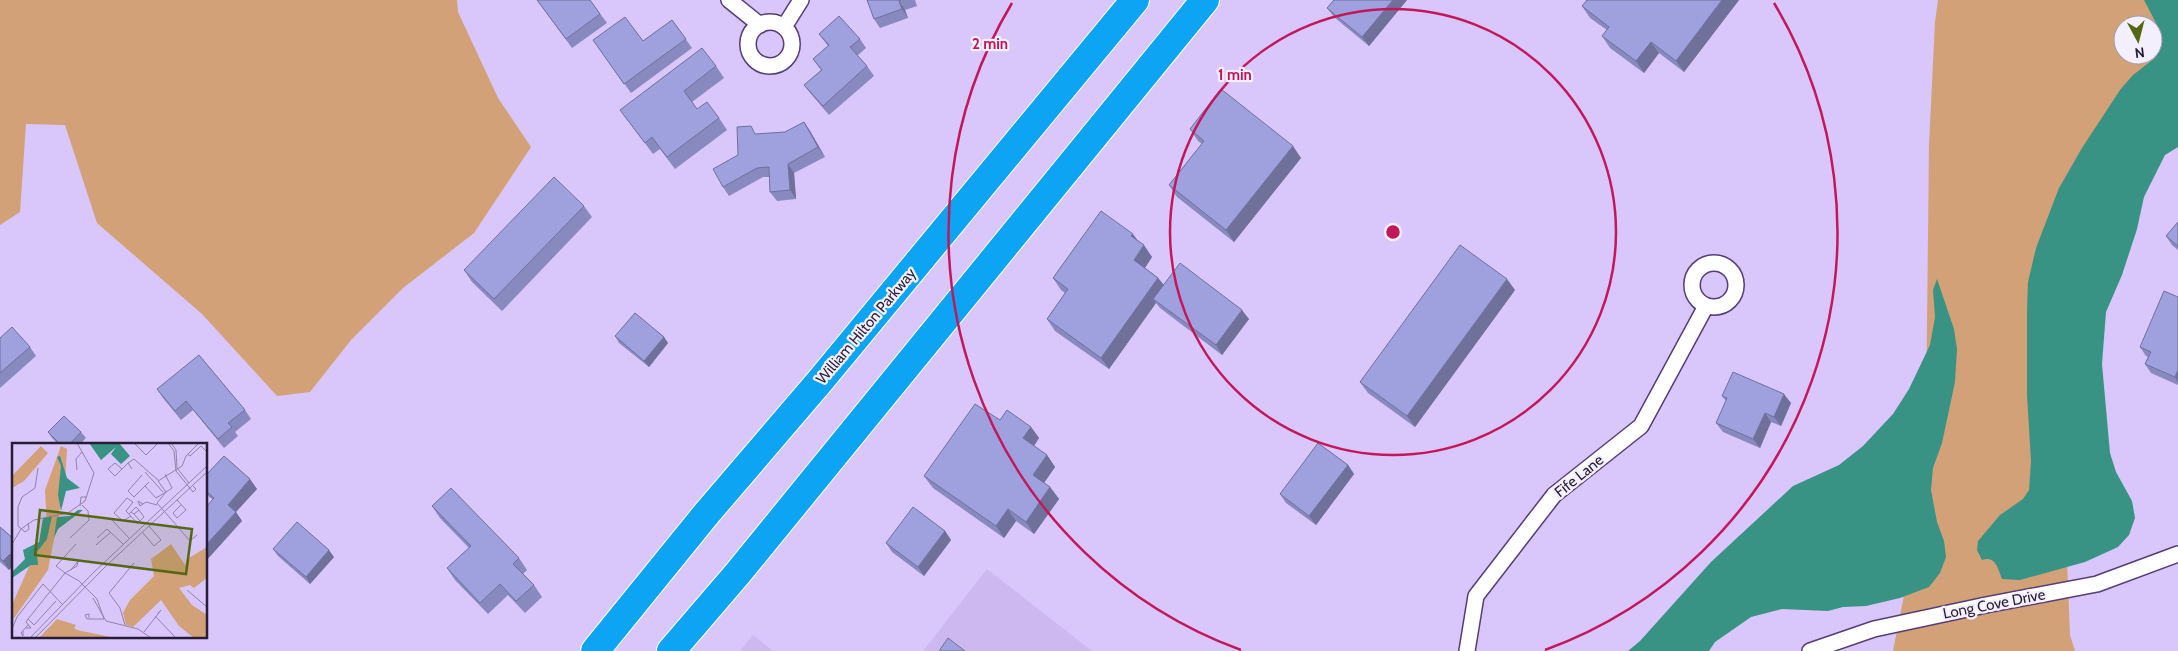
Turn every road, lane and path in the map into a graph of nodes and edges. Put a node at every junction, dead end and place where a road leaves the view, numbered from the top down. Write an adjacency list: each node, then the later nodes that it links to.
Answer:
1 (729, 0): 5 (street)
2 (801, 0): 6 (street)
3 (1135, 0): 9 (highway, William Hilton Parkway)
4 (1205, 0): 10 (highway)
5 (760, 25): 6 (street); 6 (street)
6 (784, 28)
7 (1706, 306): 11 (street, Fife Lane)
8 (2178, 554): 12 (street, Long Cove Drive)
9 (595, 651)
10 (671, 651)
11 (1467, 651)
12 (1810, 651)

